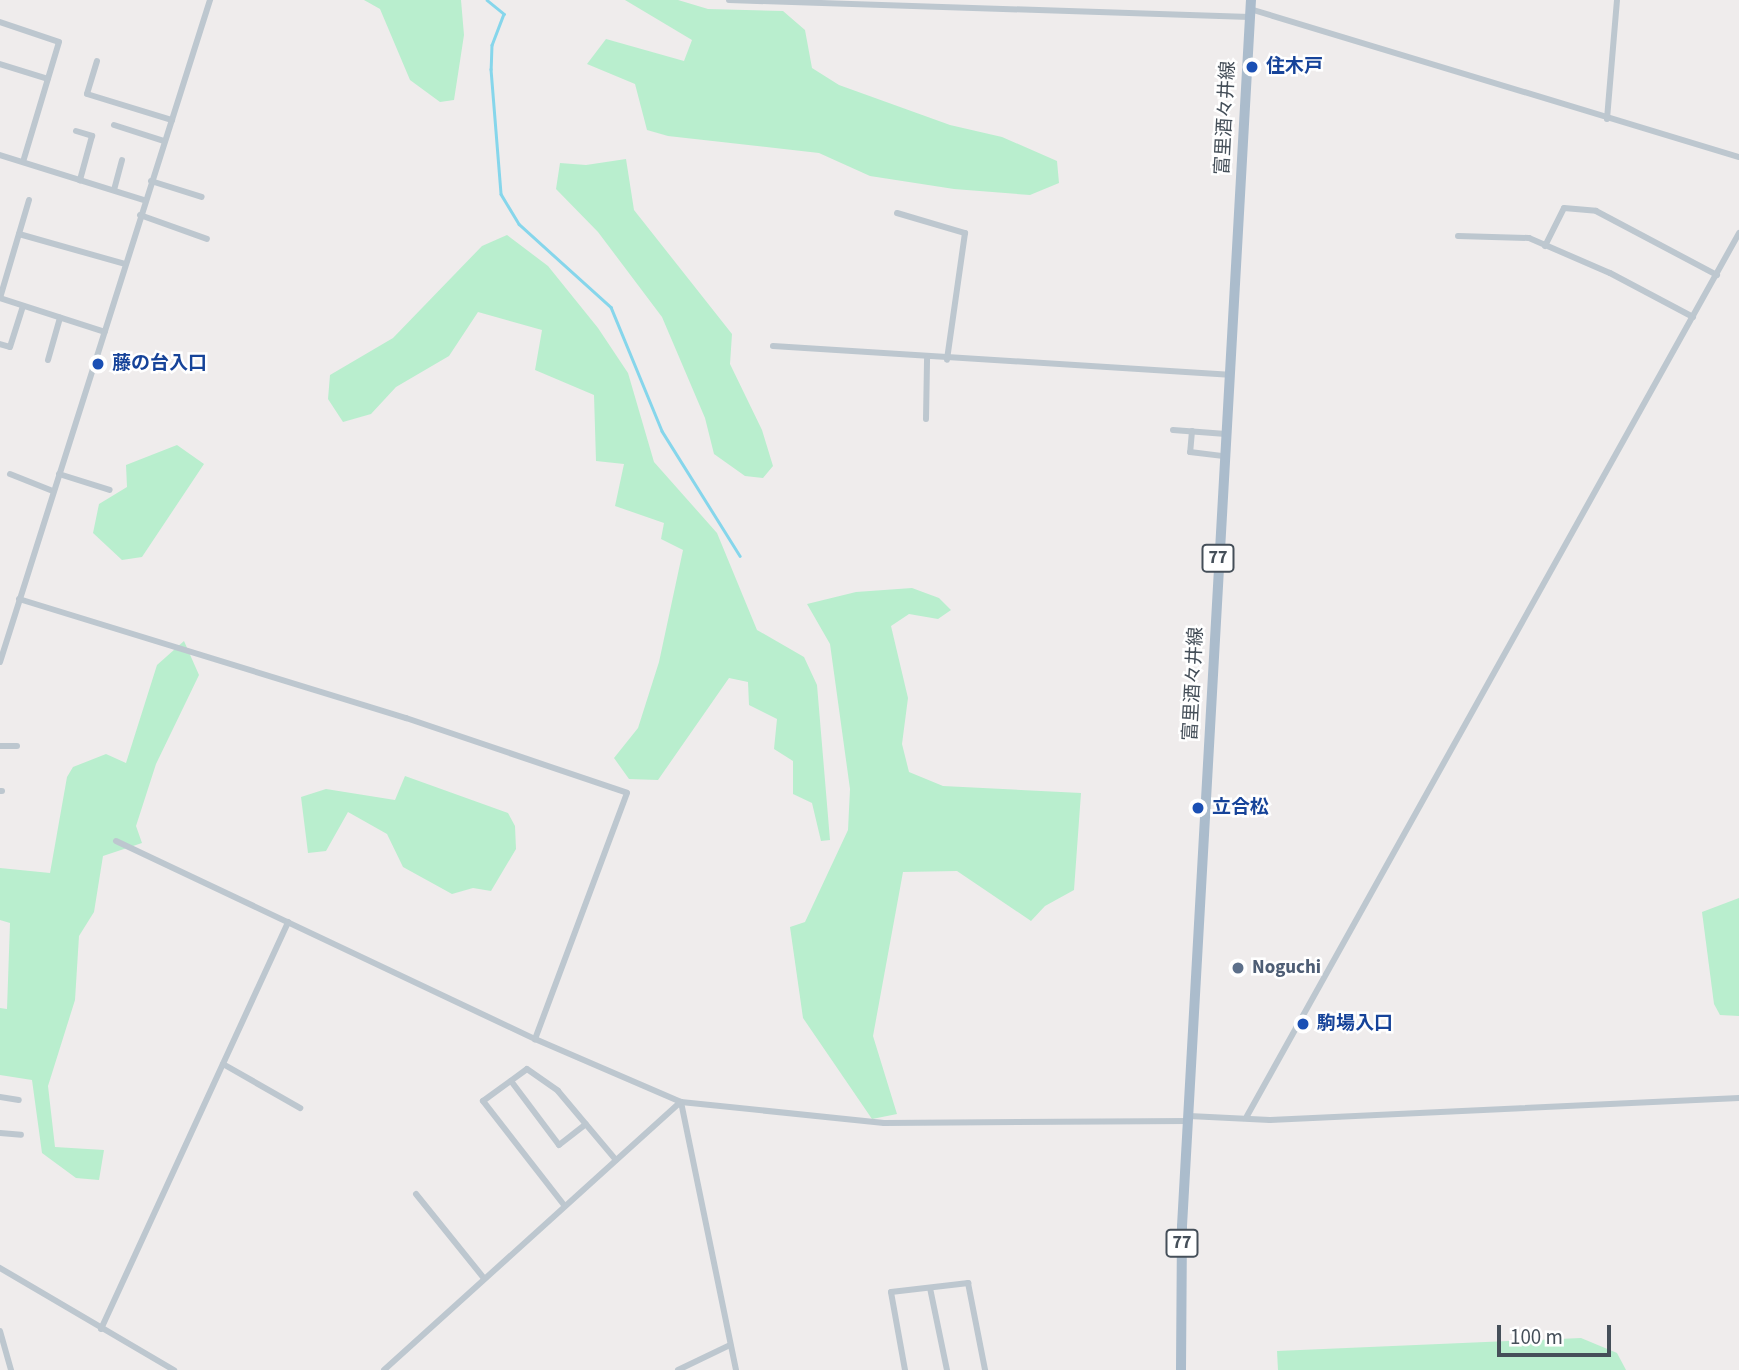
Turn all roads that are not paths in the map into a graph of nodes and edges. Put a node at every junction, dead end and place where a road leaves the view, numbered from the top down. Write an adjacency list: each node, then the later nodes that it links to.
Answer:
1 (210, 0): 11 (street)
2 (729, 0): 4 (street)
3 (1617, 0): 10 (street)
4 (846, 3): 5 (street)
5 (1250, 9): 10 (street); 43 (main road, 富里酒々井線 / 77)
6 (0, 22): 9 (street)
7 (97, 61): 11 (street)
8 (0, 64): 9 (street)
9 (48, 79): 18 (street)
10 (1607, 119): 15 (street)
11 (172, 120): 14 (street)
12 (114, 125): 14 (street)
13 (76, 131): 19 (street)
14 (164, 141): 20 (street)
15 (1739, 157)
16 (1, 158): 18 (street)
17 (122, 160): 21 (street)
18 (23, 162): 19 (street)
19 (80, 180): 21 (street)
20 (152, 181): 22 (street); 24 (street)
21 (114, 190): 24 (street)
22 (202, 197)
23 (29, 200): 28 (street)
24 (145, 200): 26 (street)
25 (897, 213): 42 (street)
26 (140, 215): 30 (street); 32 (street)
27 (1739, 233): 33 (street)
28 (19, 234): 32 (street); 34 (street)
29 (1458, 236): 31 (street)
30 (207, 239)
31 (1545, 246): 33 (street); 35 (street)
32 (125, 264): 37 (street)
33 (1717, 275): 35 (street)
34 (23, 306): 36 (street); 38 (street)
35 (1693, 317): 67 (street)
36 (60, 318): 37 (street); 41 (street)
37 (105, 332): 50 (street)
38 (0, 344)
39 (773, 346): 40 (street)
40 (927, 359): 42 (street); 44 (street)
41 (48, 360)
42 (947, 360): 43 (street)
43 (1229, 375): 47 (main road, 富里酒々井線 / 77)
44 (926, 419)
45 (1173, 430): 46 (street)
46 (1192, 431): 47 (street); 48 (street)
47 (1226, 433): 48 (main road, 富里酒々井線 / 77)
48 (1224, 456): 68 (main road, 富里酒々井線 / 77)
49 (10, 474): 52 (street)
50 (59, 474): 51 (street); 52 (street)
51 (110, 490)
52 (54, 491): 53 (street)
53 (19, 599): 54 (street); 59 (street)
54 (0, 662)
55 (0, 746): 56 (street)
56 (17, 746)
57 (116, 841): 58 (street)
58 (288, 922): 59 (street); 60 (street)
59 (535, 1039): 65 (street)
60 (223, 1064): 66 (street); 78 (street)
61 (511, 1081): 69 (street); 69 (street); 74 (street)
62 (0, 1097): 64 (street)
63 (1739, 1098): 67 (street)
64 (19, 1100)
65 (681, 1102): 68 (street); 72 (street); 80 (street)
66 (299, 1108)
67 (1247, 1116): 68 (street)
68 (1188, 1119): 89 (main road, 富里酒々井線 / 77)
69 (586, 1124): 72 (street)
70 (0, 1133): 71 (street)
71 (21, 1135)
72 (616, 1160): 74 (street)
73 (416, 1194): 76 (street)
74 (565, 1205): 76 (street)
75 (0, 1268): 78 (street)
76 (483, 1277): 83 (street)
77 (930, 1287): 86 (street); 87 (street); 88 (street)
78 (101, 1329): 82 (street)
79 (0, 1331): 81 (street)
80 (730, 1345): 84 (street); 85 (street)
81 (11, 1370)
82 (174, 1370)
83 (384, 1370)
84 (678, 1370)
85 (736, 1370)
86 (905, 1370)
87 (947, 1370)
88 (985, 1370)
89 (1181, 1370)

